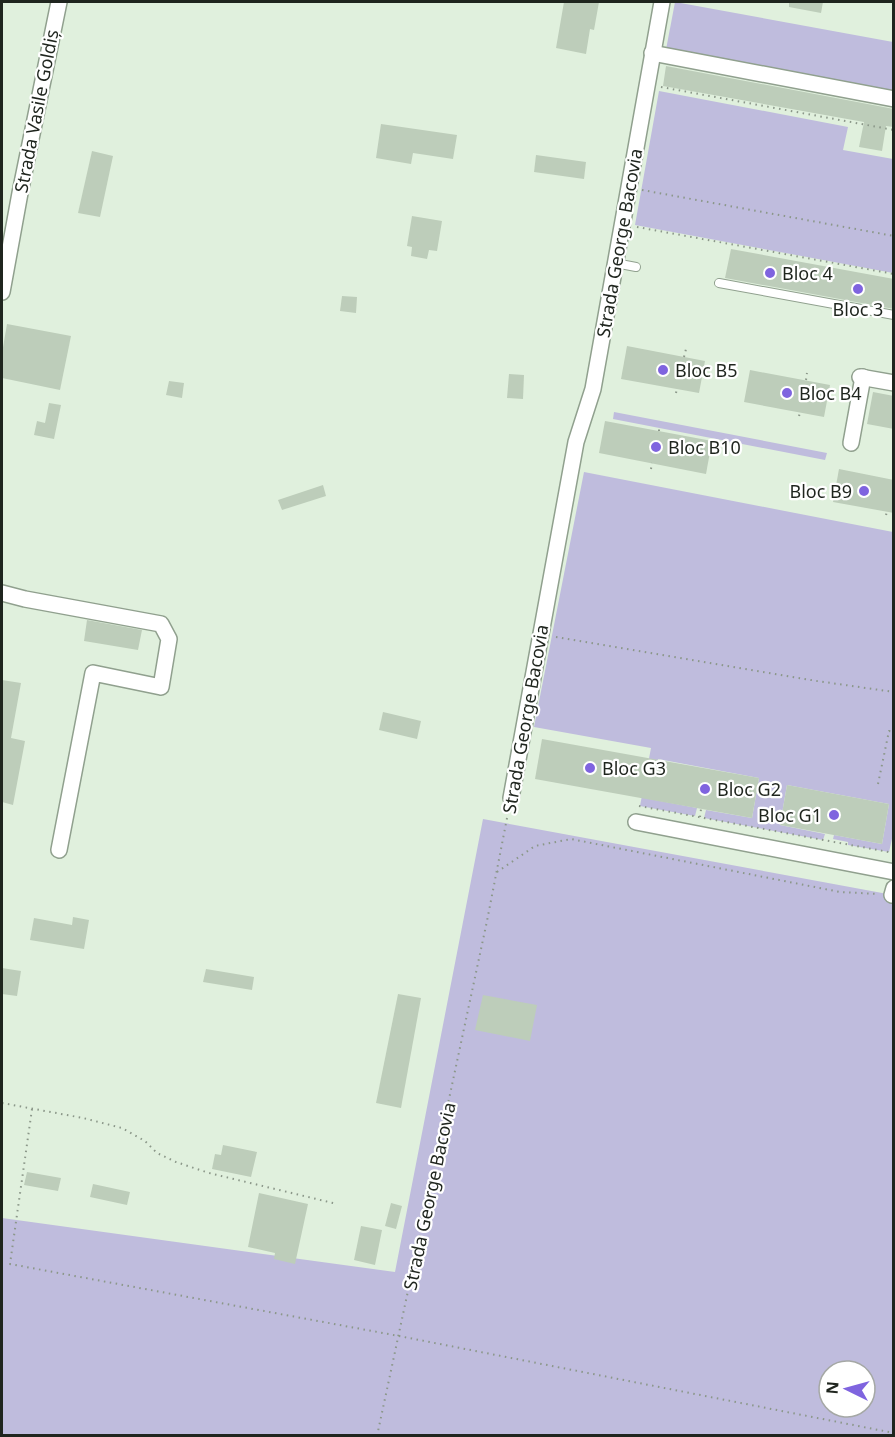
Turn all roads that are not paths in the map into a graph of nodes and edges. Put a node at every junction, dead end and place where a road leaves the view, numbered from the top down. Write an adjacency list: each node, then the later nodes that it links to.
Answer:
1 (58, 2): 8 (street, Strada Vasile Goldiș)
2 (662, 2): 3 (street, Strada George Bacovia)
3 (652, 53): 4 (street); 5 (street, Strada George Bacovia)
4 (894, 99)
5 (615, 263): 6 (lane); 13 (street, Strada George Bacovia)
6 (636, 267)
7 (719, 283): 9 (lane)
8 (2, 292)
9 (894, 315)
10 (894, 383): 11 (street)
11 (851, 443)
12 (2, 593): 15 (street)
13 (511, 798)
14 (636, 822): 16 (street)
15 (59, 850)
16 (894, 872)

